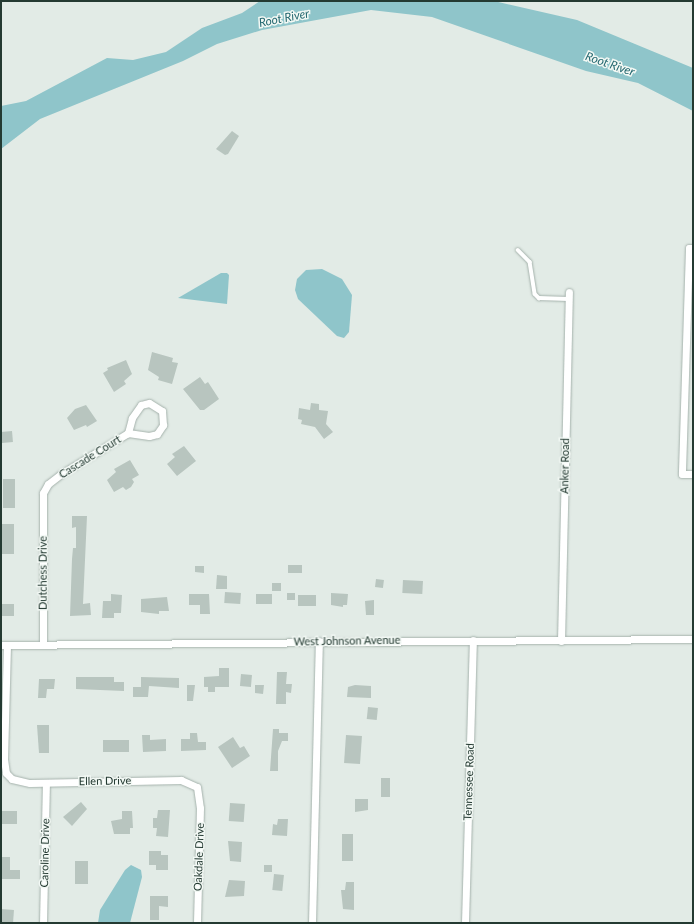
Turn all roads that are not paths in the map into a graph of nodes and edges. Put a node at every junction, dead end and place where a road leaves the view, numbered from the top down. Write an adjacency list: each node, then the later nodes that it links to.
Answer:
1 (691, 248): 5 (street)
2 (518, 250): 3 (lane)
3 (568, 295): 9 (street, Anker Road)
4 (128, 433): 4 (street, Cascade Court); 6 (street, Cascade Court)
5 (693, 474)
6 (42, 502): 11 (street, Dutchess Drive)
7 (693, 639): 9 (street, West Johnson Avenue)
8 (473, 640): 9 (street, West Johnson Avenue); 10 (street, West Johnson Avenue); 18 (street, Tennessee Road)
9 (561, 641)
10 (319, 642): 11 (street, West Johnson Avenue); 17 (street)
11 (43, 644): 12 (street, West Johnson Avenue)
12 (4, 645): 13 (street, Ellen Drive)
13 (46, 783): 14 (street, Ellen Drive); 15 (street, Caroline Drive)
14 (199, 790): 16 (street, Oakdale Drive)
15 (43, 923)
16 (197, 923)
17 (312, 923)
18 (465, 923)

